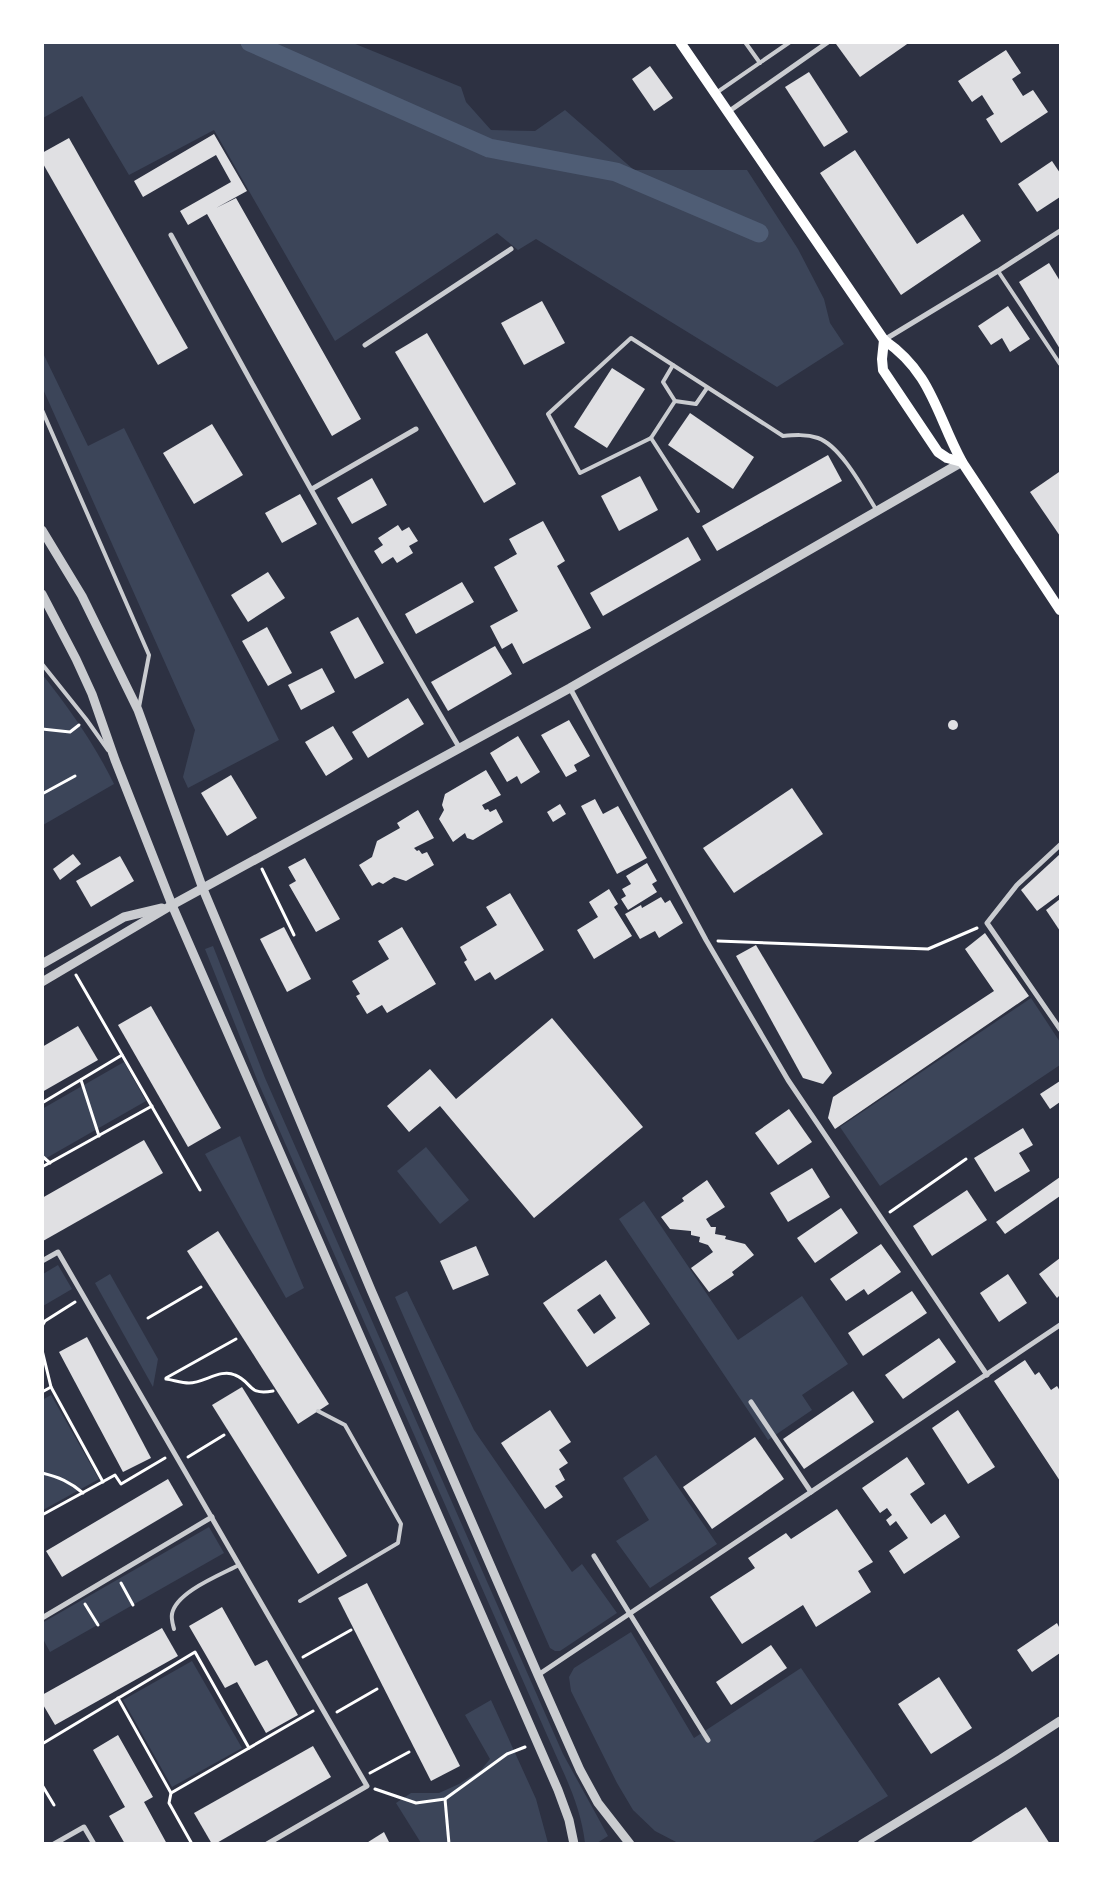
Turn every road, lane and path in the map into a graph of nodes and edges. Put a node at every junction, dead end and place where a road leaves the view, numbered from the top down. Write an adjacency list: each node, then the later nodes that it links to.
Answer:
1 (680, 42): 6 (main road)
2 (746, 42): 5 (lane)
3 (790, 42): 5 (lane)
4 (828, 42): 7 (street)
5 (760, 63): 6 (lane)
6 (714, 94): 7 (main road)
7 (727, 112): 12 (main road)
8 (1060, 231): 11 (street)
9 (171, 235): 22 (street)
10 (510, 249): 13 (street)
11 (998, 271): 12 (street); 14 (lane)
12 (884, 340): 21 (main road); 21 (main road)
13 (365, 345)
14 (1060, 364)
15 (672, 365): 16 (lane); 17 (lane); 20 (lane)
16 (707, 388): 17 (lane); 24 (lane)
17 (675, 401): 20 (lane)
18 (42, 410): 30 (lane)
19 (416, 429): 22 (street)
20 (651, 438): 23 (lane)
21 (962, 462): 24 (street); 27 (main road)
22 (312, 489): 33 (street)
23 (698, 511)
24 (877, 511): 29 (street)
25 (42, 530): 30 (street)
26 (42, 594): 34 (street)
27 (1060, 606)
28 (42, 664): 31 (lane)
29 (570, 688): 33 (street); 43 (street)
30 (138, 710): 39 (street)
31 (86, 719): 32 (path); 34 (lane)
32 (42, 729)
33 (459, 747): 38 (street)
34 (115, 760): 40 (street)
35 (75, 776): 36 (path)
36 (42, 794)
37 (1060, 845): 41 (street)
38 (257, 860): 39 (street); 42 (path)
39 (203, 889): 40 (street); 94 (street)
40 (172, 905): 44 (street); 45 (street); 101 (street)
41 (987, 923): 43 (path); 47 (street)
42 (294, 935)
43 (706, 940): 58 (street)
44 (42, 964)
45 (70, 966): 46 (street); 48 (path)
46 (42, 982)
47 (1060, 1028)
48 (122, 1055): 49 (path); 51 (path)
49 (81, 1080): 50 (path); 52 (path)
50 (42, 1103)
51 (152, 1106): 52 (path); 57 (path)
52 (98, 1136): 55 (path)
53 (42, 1156): 55 (path)
54 (966, 1159): 58 (path)
55 (50, 1163): 56 (path)
56 (42, 1167)
57 (200, 1190)
58 (882, 1218): 67 (street)
59 (42, 1261): 61 (street)
60 (200, 1287): 62 (path)
61 (84, 1296): 64 (path); 74 (street)
62 (148, 1318)
63 (1060, 1325): 67 (street)
64 (42, 1326)
65 (236, 1339): 69 (path)
66 (42, 1350): 68 (path)
67 (987, 1375): 78 (street)
68 (51, 1387): 70 (path); 77 (path)
69 (273, 1391)
70 (42, 1392)
71 (751, 1402): 78 (street)
72 (318, 1411): 86 (lane)
73 (224, 1435): 75 (path)
74 (174, 1453): 75 (street); 77 (path)
75 (180, 1462): 81 (street)
76 (42, 1473): 79 (path)
77 (103, 1482): 79 (path)
78 (811, 1492): 88 (street)
79 (83, 1493): 80 (path)
80 (42, 1515)
81 (212, 1517): 83 (street); 84 (street)
82 (594, 1556): 88 (street)
83 (239, 1565): 91 (lane); 93 (street)
84 (116, 1574): 85 (street); 87 (path)
85 (80, 1595): 89 (street); 90 (path)
86 (300, 1601)
87 (133, 1605)
88 (631, 1612): 94 (street); 100 (street)
89 (42, 1618)
90 (98, 1625)
91 (174, 1629)
92 (351, 1630): 93 (path)
93 (295, 1661): 97 (street)
94 (538, 1675): 117 (street)
95 (377, 1689): 98 (path)
96 (118, 1698): 102 (path); 103 (path); 108 (path)
97 (321, 1706): 98 (street); 103 (path)
98 (328, 1717): 105 (street)
99 (1060, 1721): 118 (street)
100 (708, 1740)
101 (538, 1743): 109 (path); 116 (street)
102 (42, 1744)
103 (249, 1748): 108 (path)
104 (409, 1752): 105 (path)
105 (362, 1777): 107 (street)
106 (42, 1785): 110 (path)
107 (368, 1786): 109 (path); 114 (street)
108 (171, 1793): 113 (path)
109 (444, 1799): 115 (path)
110 (54, 1805)
111 (54, 1844): 112 (street)
112 (94, 1844)
113 (192, 1844)
114 (267, 1844)
115 (448, 1844)
116 (574, 1844)
117 (630, 1844)
118 (862, 1844)

